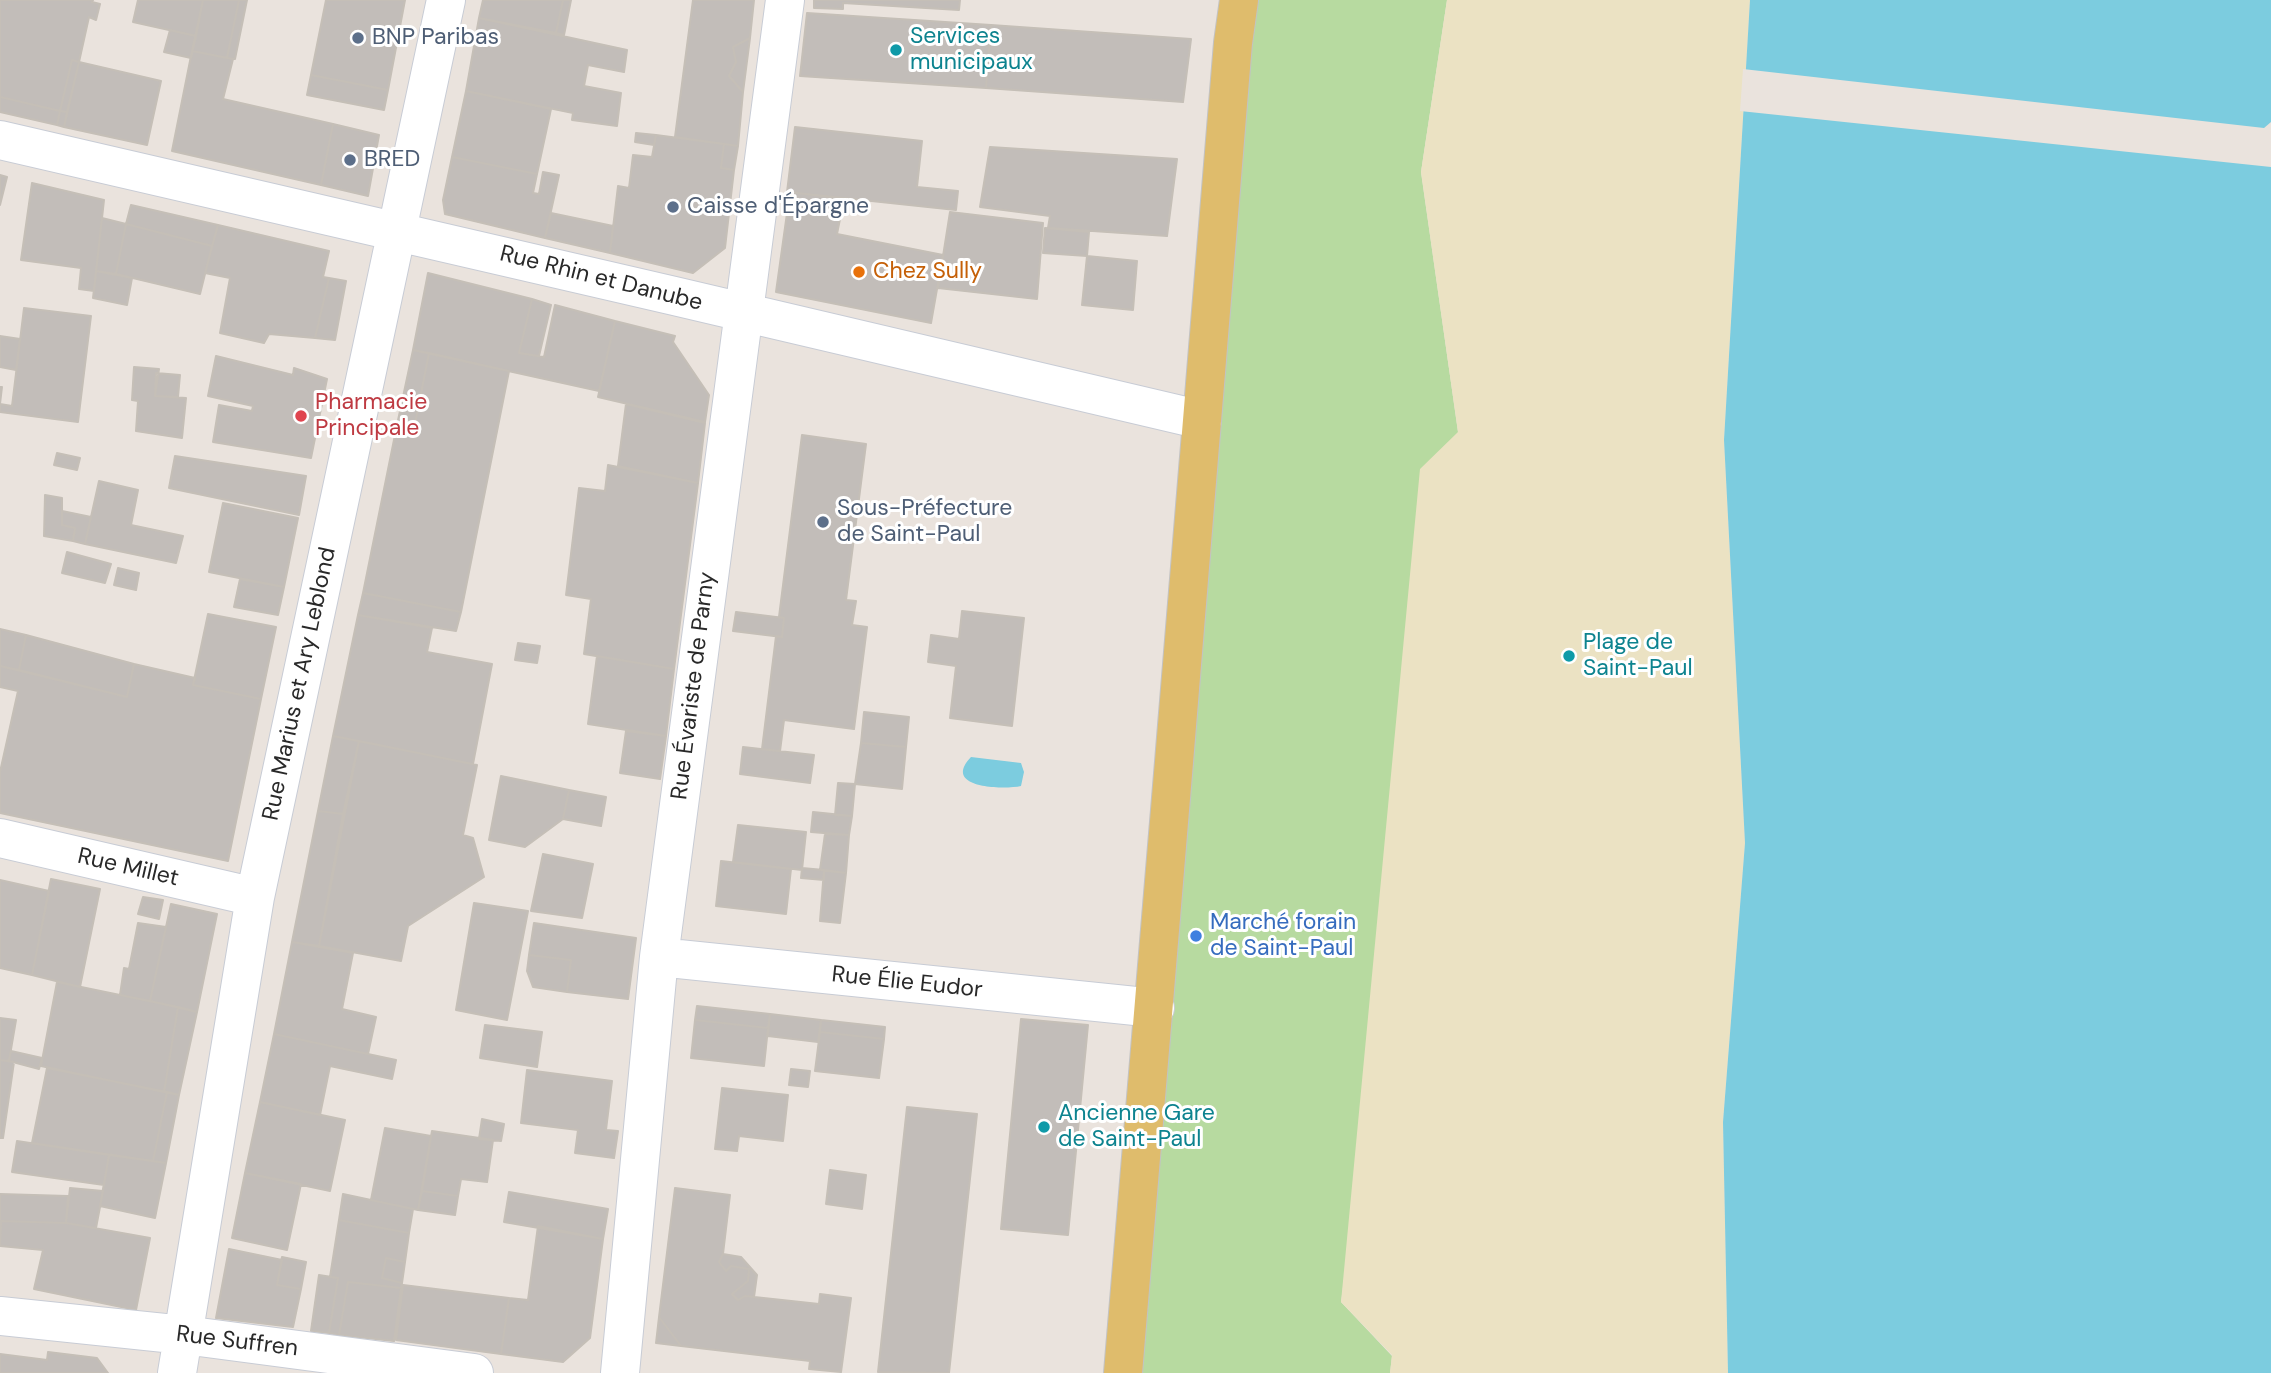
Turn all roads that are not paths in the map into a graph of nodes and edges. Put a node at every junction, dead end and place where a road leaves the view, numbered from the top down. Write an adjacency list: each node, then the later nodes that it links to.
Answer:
1 (446, 0): 5 (street, Rue Marius et Ary Leblond)
2 (785, 0): 6 (street, Rue Évariste de Parny)
3 (1239, 0): 7 (main road)
4 (0, 139): 5 (street, Rue Rhin et Danube)
5 (396, 229): 6 (street, Rue Rhin et Danube); 9 (street, Rue Marius et Ary Leblond)
6 (743, 313): 7 (street, Rue Rhin et Danube); 10 (street, Rue Évariste de Parny)
7 (1202, 420): 11 (main road)
8 (0, 838): 9 (street, Rue Millet)
9 (256, 897): 13 (street, Rue Marius et Ary Leblond)
10 (659, 957): 11 (street, Rue Élie Eudor); 16 (street, Rue Évariste de Parny)
11 (1155, 1008): 17 (main road)
12 (0, 1316): 13 (street, Rue Suffren)
13 (184, 1335): 14 (street, Rue Marius et Ary Leblond); 15 (street, Rue Suffren)
14 (177, 1373)
15 (474, 1373)
16 (620, 1373)
17 (1123, 1373)

